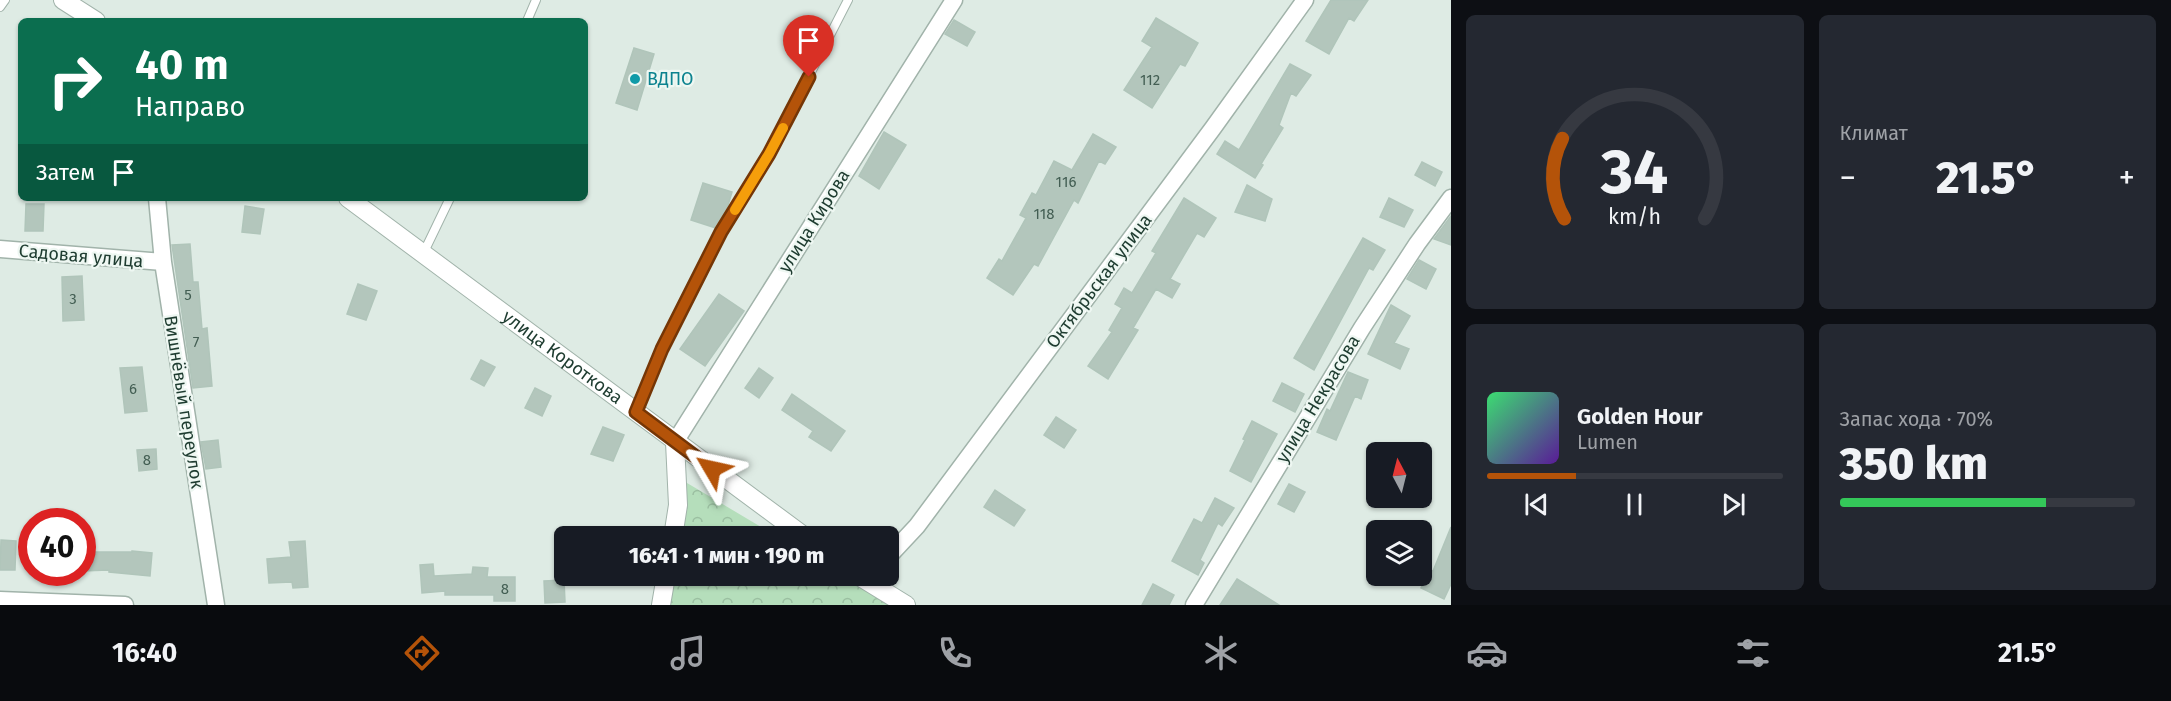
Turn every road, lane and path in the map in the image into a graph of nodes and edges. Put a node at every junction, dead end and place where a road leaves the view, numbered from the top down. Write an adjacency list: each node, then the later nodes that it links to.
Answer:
1 (5, 0): 7 (lane)
2 (63, 0): 8 (street)
3 (536, 0): 9 (lane)
4 (848, 0): 17 (lane)
5 (954, 0): 18 (street, улица Кирова)
6 (1305, 0): 21 (street, Октябрьская улица)
7 (0, 7)
8 (91, 18)
9 (528, 18)
10 (1451, 198): 29 (street, улица Некрасова)
11 (157, 201): 16 (street, Вишнёвый переулок)
12 (352, 201): 15 (street, улица Короткова)
13 (449, 201): 15 (lane)
14 (0, 249): 16 (street, Садовая улица)
15 (423, 254): 17 (street, улица Короткова)
16 (162, 262): 26 (street, Вишнёвый переулок)
17 (636, 412): 18 (street, улица Короткова)
18 (675, 442): 19 (street); 20 (street, улица Короткова)
19 (675, 526)
20 (790, 526)
21 (899, 545)
22 (664, 586): 27 (street)
23 (877, 586): 28 (street)
24 (0, 600): 25 (street)
25 (125, 605)
26 (216, 605)
27 (661, 605)
28 (906, 605)
29 (1194, 605)

